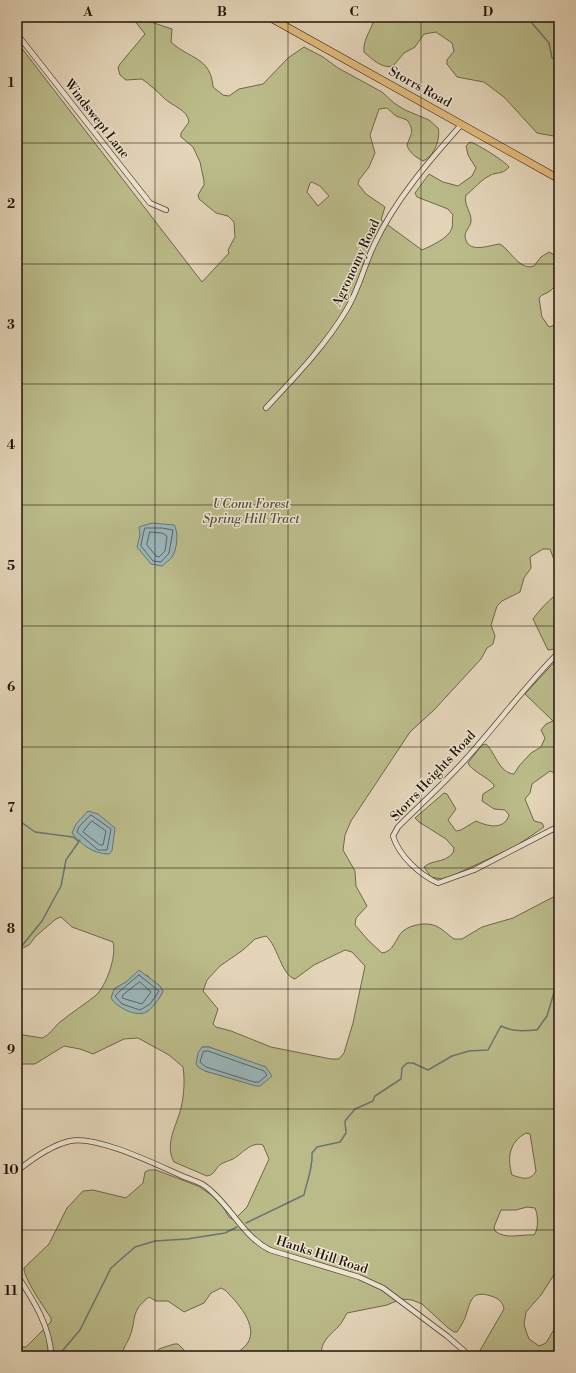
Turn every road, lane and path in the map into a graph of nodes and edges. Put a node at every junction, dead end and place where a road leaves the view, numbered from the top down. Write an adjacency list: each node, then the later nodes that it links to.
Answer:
1 (269, 17): 3 (main road, Storrs Road)
2 (17, 34): 5 (street, Windswept Lane)
3 (461, 125): 4 (main road, Storrs Road); 6 (street, Agronomy Road)
4 (559, 179)
5 (166, 210)
6 (266, 408)
7 (559, 652): 8 (street, Storrs Heights Road)
8 (559, 826)
9 (17, 1170): 12 (street, Hanks Hill Road)
10 (17, 1275): 11 (street)
11 (51, 1356)
12 (470, 1356)

